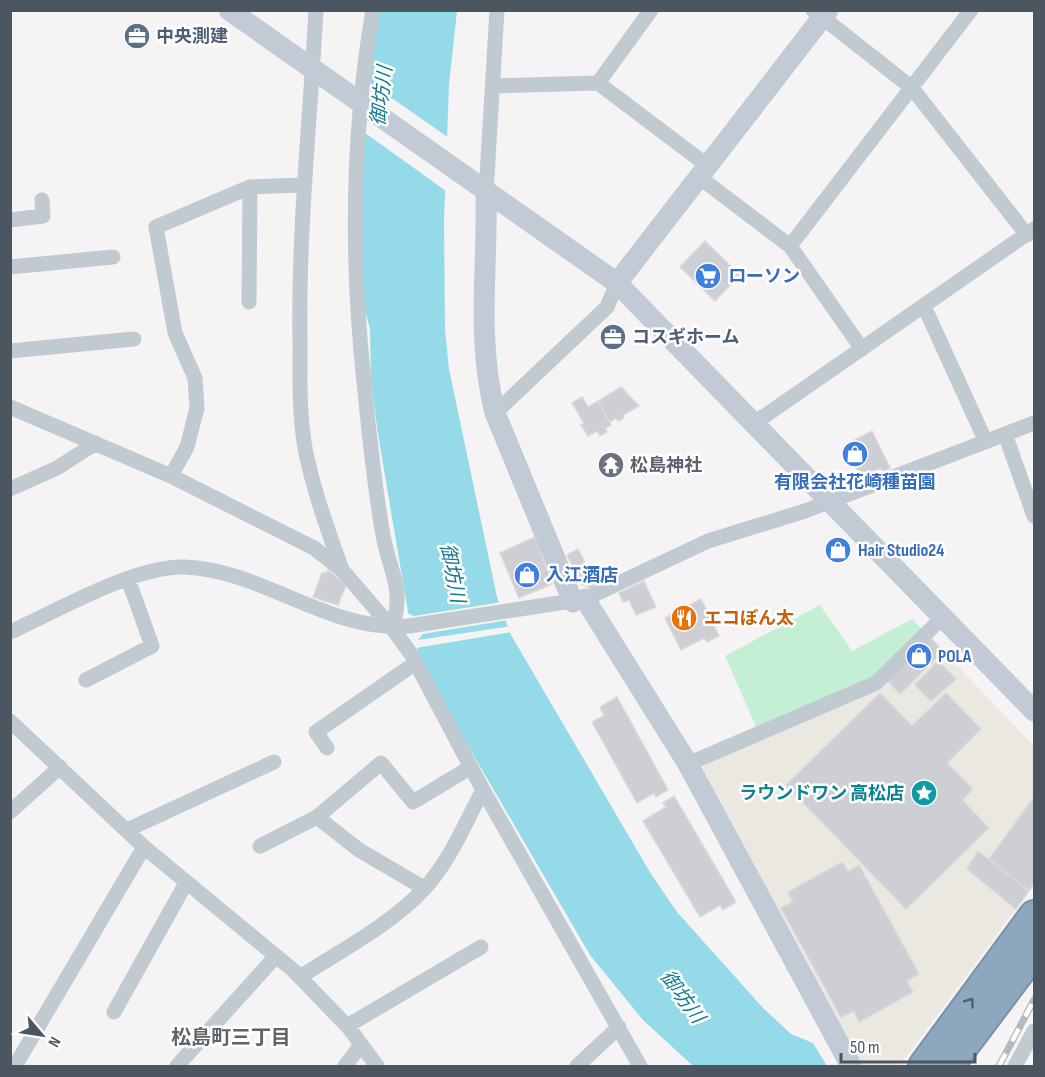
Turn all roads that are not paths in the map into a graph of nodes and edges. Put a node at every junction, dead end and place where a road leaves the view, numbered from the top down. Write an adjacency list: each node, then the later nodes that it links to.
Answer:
1 (229, 10): 8 (street)
2 (316, 10): 8 (street)
3 (373, 10): 12 (street)
4 (497, 10): 10 (street)
5 (651, 10): 9 (street)
6 (972, 10): 11 (street)
7 (821, 13): 11 (street); 13 (street)
8 (312, 71): 12 (street); 14 (street)
9 (598, 83): 10 (street); 13 (street)
10 (493, 86): 16 (street)
11 (912, 88): 19 (street); 20 (street)
12 (360, 105): 16 (street); 44 (street)
13 (703, 172): 20 (street); 23 (street)
14 (303, 185): 15 (street); 40 (street)
15 (250, 187): 24 (street); 36 (street)
16 (486, 193): 23 (street); 30 (street)
17 (42, 200): 18 (street)
18 (10, 220)
19 (1031, 232): 25 (street)
20 (790, 246): 27 (street)
21 (113, 257): 22 (street)
22 (10, 267)
23 (617, 283): 30 (street); 32 (street)
24 (249, 302)
25 (924, 306): 27 (street); 34 (street)
26 (134, 339): 28 (street)
27 (862, 349): 32 (street)
28 (10, 351)
29 (10, 407): 35 (street)
30 (495, 413): 42 (street)
31 (1035, 423): 33 (street)
32 (753, 424): 38 (street)
33 (1005, 434): 34 (street); 39 (street)
34 (986, 442): 38 (street)
35 (96, 443): 36 (street); 37 (street)
36 (171, 476): 40 (street)
37 (10, 489)
38 (830, 502): 42 (street); 43 (street)
39 (1035, 516)
40 (342, 570): 44 (street)
41 (128, 579): 44 (street); 45 (street); 47 (street)
42 (579, 601): 44 (street); 52 (street)
43 (943, 617): 48 (street); 52 (street)
44 (392, 628): 46 (street)
45 (10, 632)
46 (414, 664): 50 (street); 54 (street)
47 (86, 680)
48 (1035, 711)
49 (12, 727): 53 (street)
50 (327, 748)
51 (274, 762): 58 (street)
52 (688, 764): 78 (street)
53 (60, 767): 56 (street); 58 (street)
54 (471, 768): 55 (street); 57 (street)
55 (483, 790): 62 (street); 69 (street)
56 (10, 812)
57 (317, 817): 59 (street); 62 (street)
58 (127, 830): 60 (street)
59 (260, 846)
60 (144, 848): 61 (street); 72 (street)
61 (186, 883): 65 (street); 67 (street)
62 (424, 888): 66 (street)
63 (1031, 936): 79 (highway, one-way to 63); 80 (highway)
64 (481, 947): 68 (street)
65 (276, 956): 66 (street); 73 (street)
66 (300, 977): 68 (street)
67 (114, 1011)
68 (347, 1026): 71 (street)
69 (619, 1027): 76 (street); 77 (street)
70 (1035, 1031): 81 (street)
71 (361, 1045): 74 (street); 75 (street)
72 (15, 1066)
73 (177, 1066)
74 (345, 1066)
75 (377, 1066)
76 (577, 1066)
77 (640, 1066)
78 (851, 1066)
79 (923, 1066)
80 (949, 1066)
81 (1015, 1066)

